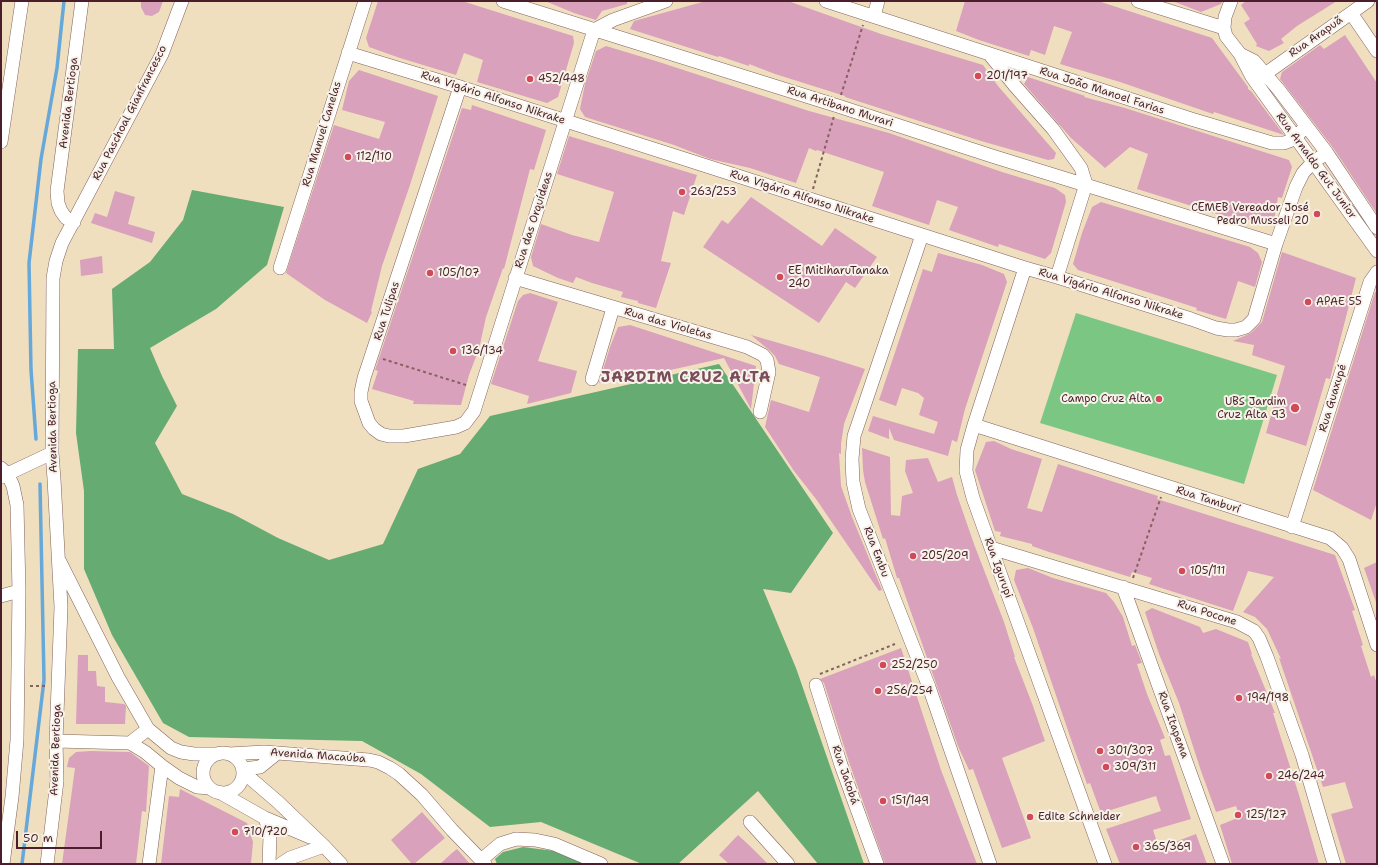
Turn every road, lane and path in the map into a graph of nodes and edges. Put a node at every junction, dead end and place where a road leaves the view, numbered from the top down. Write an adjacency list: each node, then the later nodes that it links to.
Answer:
1 (22, 1): 25 (street)
2 (82, 1): 30 (street, Avenida Bertioga)
3 (182, 1): 30 (street, Rua Paschoal Gianfrancesco)
4 (365, 1): 17 (street, Rua Manuel Canelas)
5 (503, 1): 15 (street, Rua Artibano Murari)
6 (666, 1): 15 (street)
7 (826, 1): 13 (street, Rua João Manoel Farias)
8 (878, 1): 13 (street)
9 (1138, 1): 14 (street)
10 (1231, 1): 14 (street)
11 (1368, 1): 12 (street, Rua Arapuã)
12 (1351, 13): 16 (street); 19 (street, Rua Arapuã)
13 (870, 15): 18 (street, Rua João Manoel Farias); 21 (path)
14 (1224, 28): 19 (street)
15 (594, 30): 21 (street, Rua Artibano Murari); 22 (street, Rua das Orquídeas)
16 (1377, 51)
17 (348, 53): 20 (street, Rua Vigário Alfonso Nikrake); 35 (street, Rua Manuel Canelas)
18 (990, 55): 24 (street, Rua João Manoel Farias); 28 (street)
19 (1260, 78): 23 (street, Rua Arnaldo Gut Junior); 24 (street, Rua Arnaldo Gut Junior)
20 (460, 87): 22 (street, Rua Vigário Alfonso Nikrake); 44 (street, Rua Tulipas)
21 (838, 106): 28 (street, Rua Artibano Murari); 29 (path)
22 (565, 122): 29 (street, Rua Vigário Alfonso Nikrake); 39 (street, Rua das Orquídeas)
23 (1306, 126): 24 (street); 26 (street, Rua Arnaldo Gut Junior)
24 (1296, 138): 27 (street, Rua Arnaldo Gut Junior)
25 (1, 142)
26 (1327, 153): 27 (street); 31 (street, Rua Arnaldo Gut Junior)
27 (1313, 162): 33 (street); 34 (street, Rua Arnaldo Gut Junior)
28 (1086, 184): 33 (street, Rua Artibano Murari); 38 (street)
29 (810, 200): 32 (street, Rua Vigário Alfonso Nikrake)
30 (74, 222): 47 (street, Avenida Bertioga)
31 (1377, 228)
32 (922, 235): 36 (street, Rua Vigário Alfonso Nikrake); 80 (street, Rua Embu)
33 (1276, 244): 38 (street, Rua Vigário Alfonso Nikrake)
34 (1377, 251)
35 (280, 268)
36 (1025, 268): 38 (street, Rua Vigário Alfonso Nikrake); 46 (street, Rua Igurupi)
37 (1377, 272): 50 (street, Rua Guaxupé)
38 (1057, 277)
39 (515, 278): 40 (street, Rua das Violetas); 44 (street, Rua das Orquídeas)
40 (613, 308): 42 (street); 45 (street, Rua das Violetas)
41 (378, 357): 43 (path)
42 (592, 379)
43 (466, 385)
44 (474, 411)
45 (760, 412)
46 (974, 425): 50 (street, Rua Tamburí); 51 (street, Rua Igurupi)
47 (52, 453): 48 (street); 52 (street, Avenida Bertioga)
48 (3, 473): 54 (street)
49 (1162, 496): 53 (path)
50 (1292, 527): 57 (street, Rua Tamburí)
51 (991, 548): 53 (street, Rua Pocone); 81 (street, Rua Igurupi)
52 (59, 559): 59 (street); 60 (street, Avenida Bertioga)
53 (1127, 584): 82 (street, Rua Itapema); 83 (street, Rua Pocone)
54 (19, 591): 55 (street); 71 (street)
55 (1, 596)
56 (895, 644): 58 (path)
57 (1377, 645)
58 (816, 685): 79 (street, Rua Jatobá)
59 (148, 729): 61 (street); 62 (street, Avenida Macaúba)
60 (56, 741): 61 (street); 72 (street, Avenida Bertioga)
61 (130, 742): 64 (street)
62 (223, 754): 63 (street, Avenida Macaúba); 65 (street); 66 (street)
63 (276, 754): 65 (street); 70 (street, Avenida Macaúba)
64 (162, 766): 66 (street); 73 (street)
65 (243, 771): 66 (street); 69 (street)
66 (214, 790): 67 (street)
67 (264, 818): 69 (street); 74 (street)
68 (750, 822): 78 (street)
69 (321, 843): 75 (street); 76 (street)
70 (483, 862): 77 (street)
71 (3, 864)
72 (47, 864)
73 (149, 864)
74 (269, 864)
75 (280, 864)
76 (341, 864)
77 (601, 864)
78 (788, 864)
79 (877, 864)
80 (990, 864)
81 (1105, 864)
82 (1223, 864)
83 (1334, 864)

